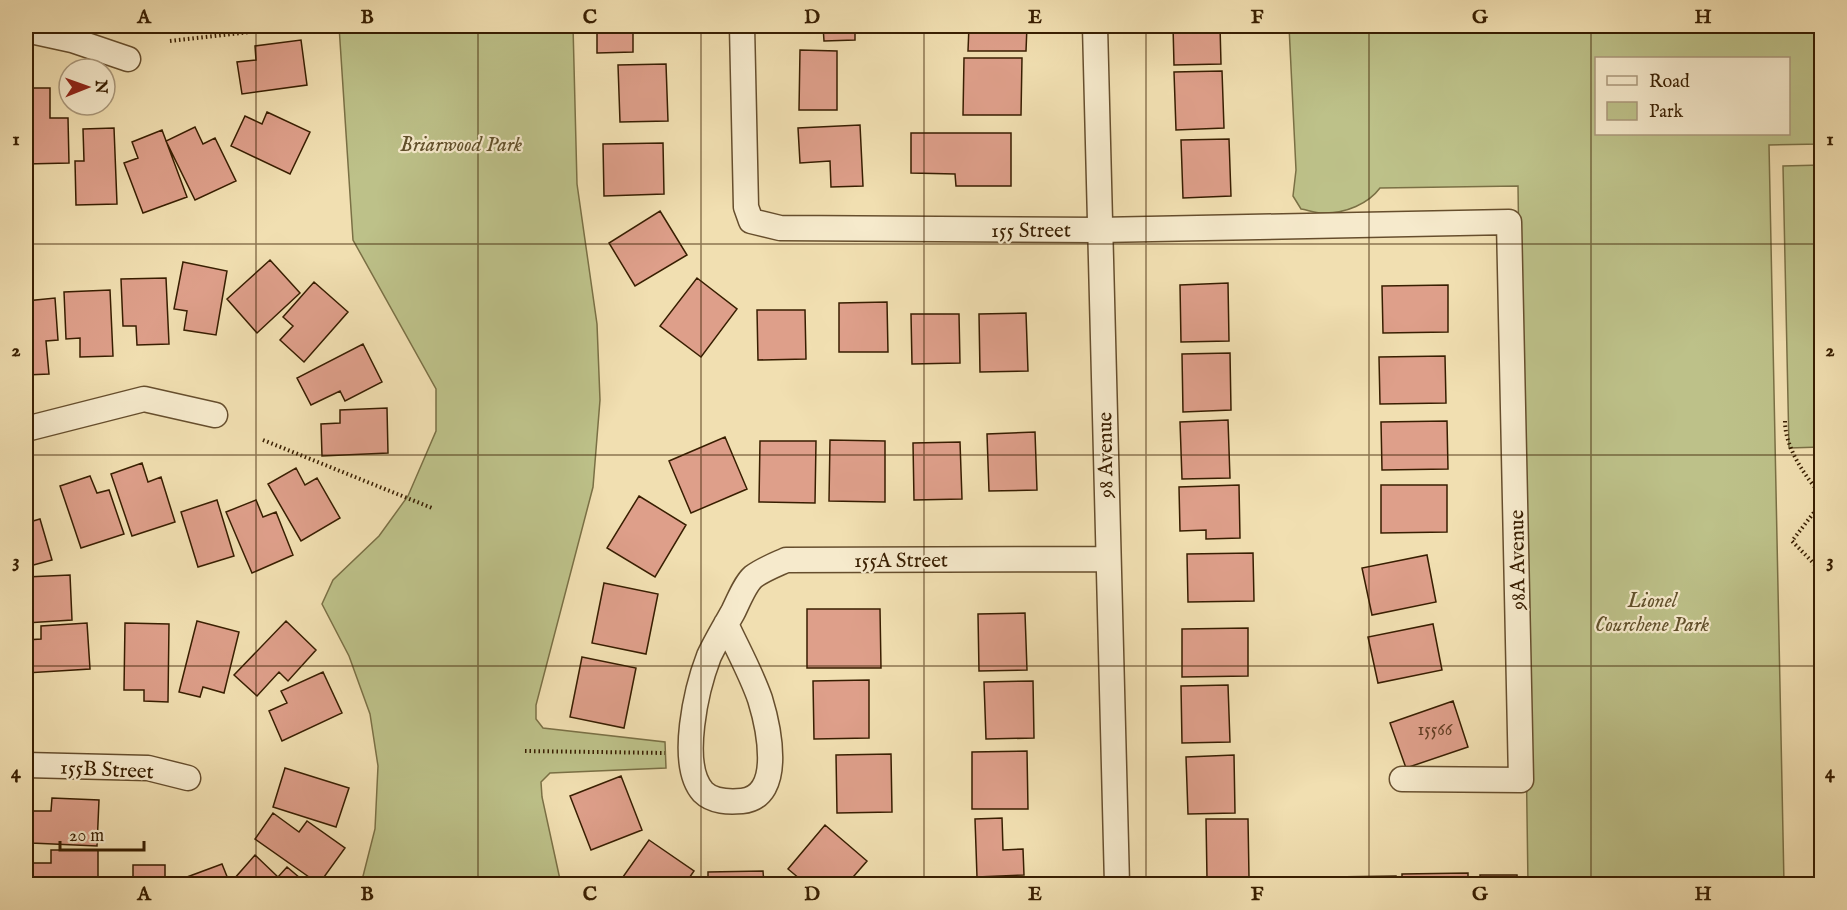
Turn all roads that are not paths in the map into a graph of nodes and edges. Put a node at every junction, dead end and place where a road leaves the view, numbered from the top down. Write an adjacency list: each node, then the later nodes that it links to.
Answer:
1 (742, 26): 6 (street, 155 Street)
2 (1095, 26): 6 (street, 98 Avenue)
3 (26, 30): 4 (street)
4 (128, 59)
5 (1509, 222): 6 (street, 155 Street); 13 (street, 98A Avenue)
6 (1100, 230): 9 (street, 98 Avenue)
7 (215, 416): 8 (street)
8 (26, 429)
9 (1108, 559): 10 (street, 155A Street); 14 (street, 98 Avenue)
10 (726, 624): 10 (street, 155A Street)
11 (26, 765): 12 (street, 155B Street)
12 (188, 778)
13 (1402, 779)
14 (1117, 885)

